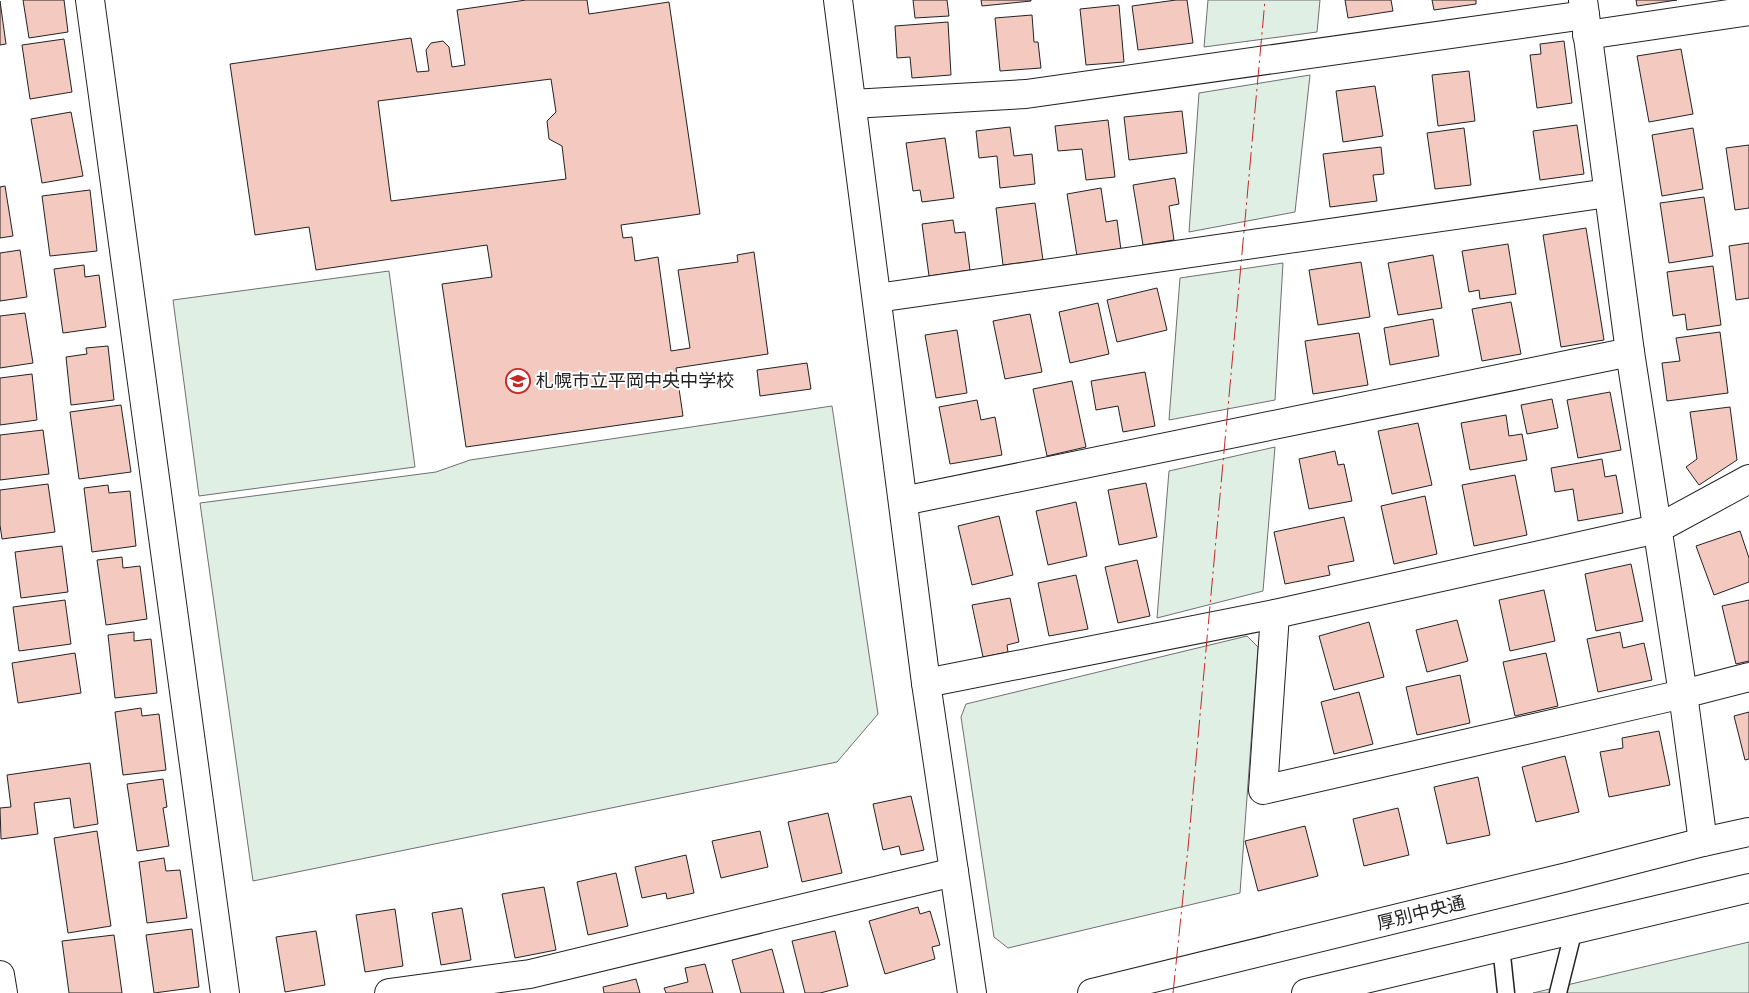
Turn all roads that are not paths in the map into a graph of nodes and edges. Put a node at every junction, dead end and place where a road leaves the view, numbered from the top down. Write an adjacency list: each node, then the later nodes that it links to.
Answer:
1 (90, 0): 24 (street)
2 (838, 0): 5 (street)
3 (1749, 11): 4 (street)
4 (1585, 17): 5 (street); 6 (street)
5 (852, 104): 7 (street)
6 (1608, 192): 7 (street); 8 (street)
7 (877, 298): 10 (street)
8 (1630, 352): 10 (street); 11 (street)
9 (1749, 479): 11 (street)
10 (903, 501): 14 (street)
11 (1657, 529): 12 (street); 15 (street)
12 (1275, 614): 14 (street); 15 (street)
13 (1749, 677): 15 (street)
14 (926, 683): 18 (street)
15 (1683, 694): 17 (street)
16 (1749, 832): 17 (street, 厚別中央通)
17 (1703, 842): 27 (street, 厚別中央通)
18 (954, 872): 25 (street); 26 (street)
19 (1749, 888): 20 (street)
20 (1574, 929): 21 (street); 30 (lane)
21 (1501, 946): 28 (street); 29 (lane)
22 (0, 975): 23 (street)
23 (2, 993)
24 (225, 993)
25 (389, 993)
26 (972, 993)
27 (1092, 993)
28 (1306, 993)
29 (1506, 993)
30 (1558, 993)

